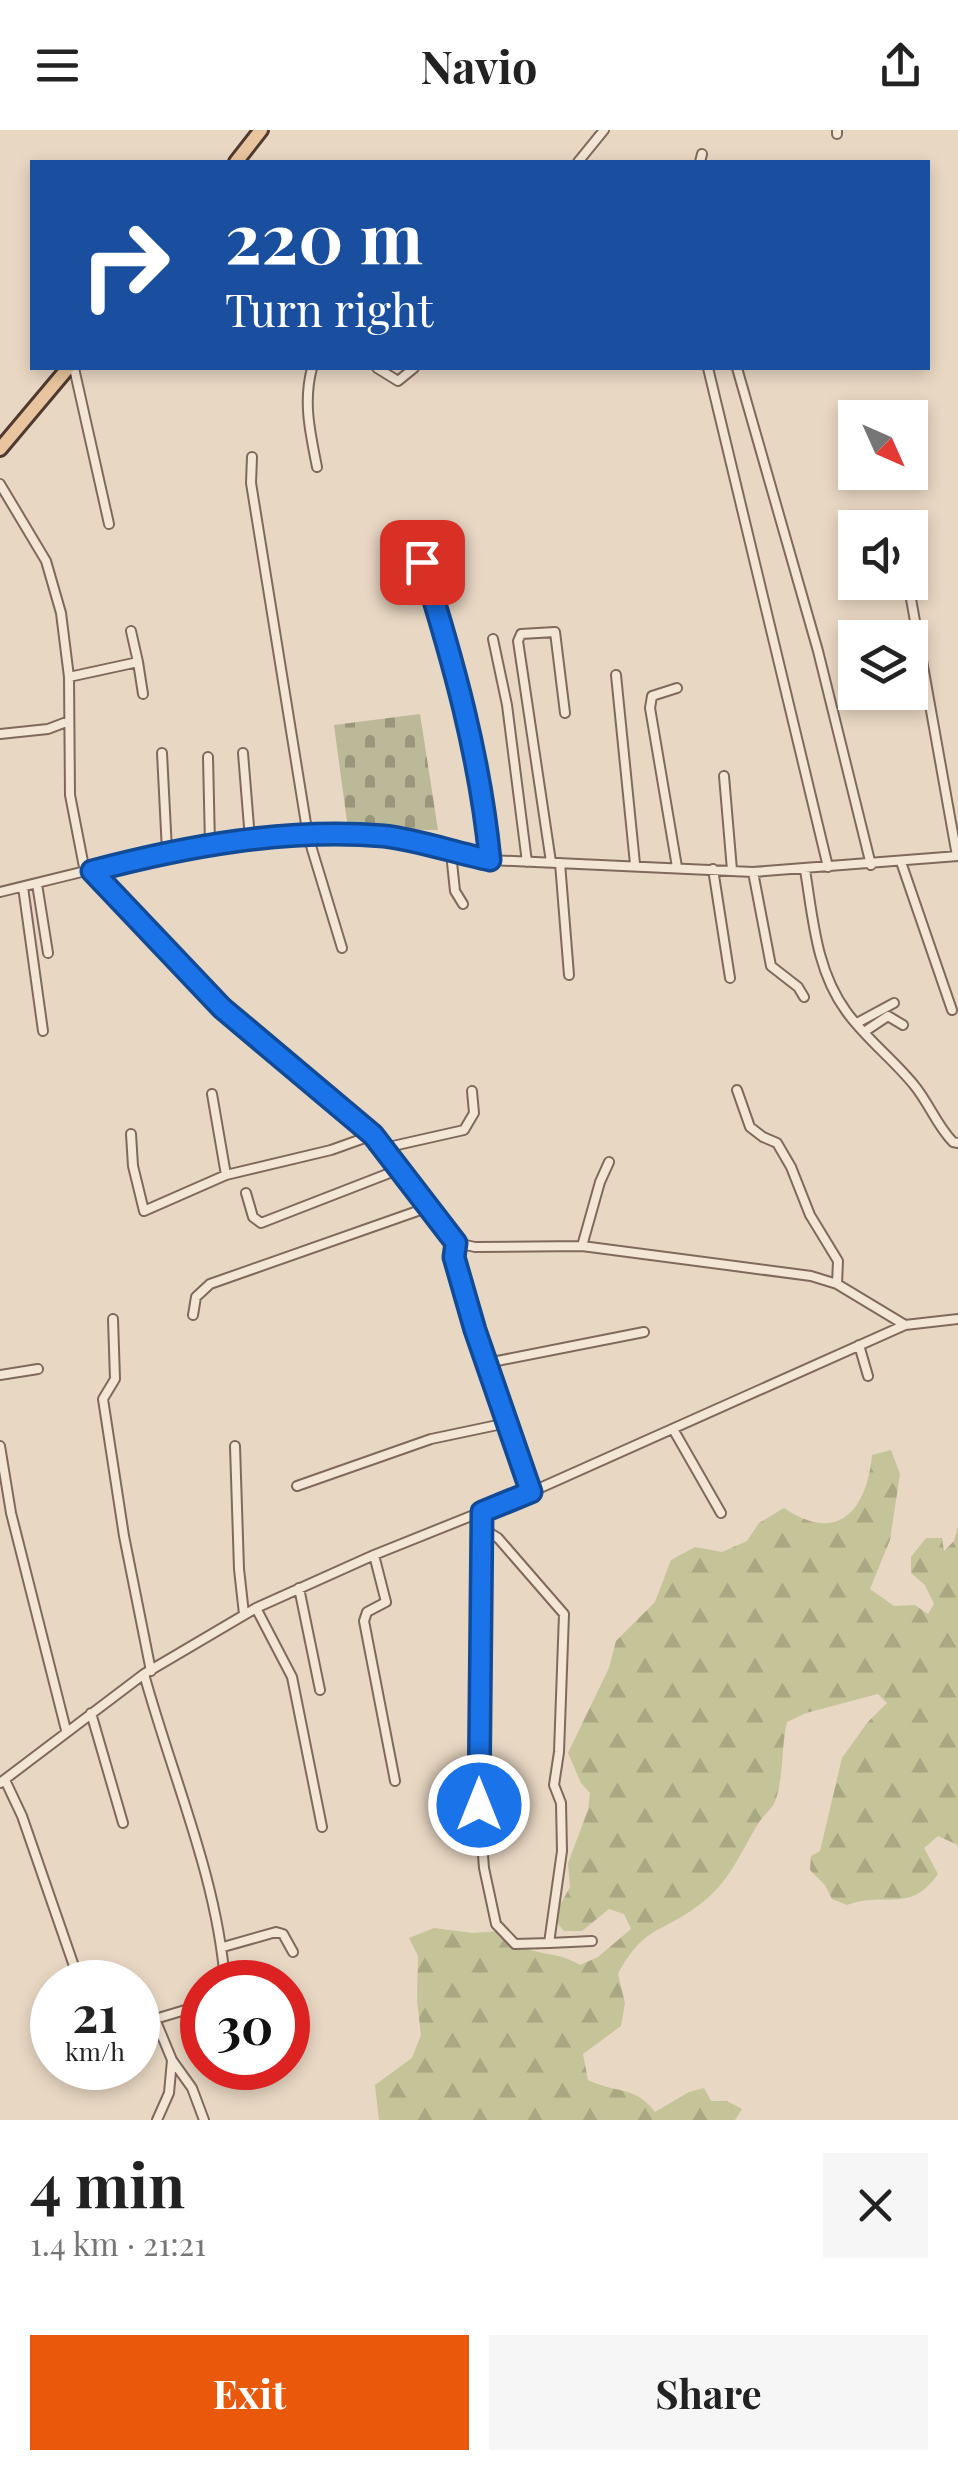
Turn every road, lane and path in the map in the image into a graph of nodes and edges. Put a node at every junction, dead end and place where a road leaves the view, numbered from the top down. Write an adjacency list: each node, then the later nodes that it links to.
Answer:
1 (263, 130): 3 (main road)
2 (604, 130): 4 (street)
3 (238, 160)
4 (580, 160)
5 (69, 370): 12 (main road)
6 (71, 370): 16 (street)
7 (311, 370): 14 (street)
8 (380, 370): 9 (street)
9 (412, 370)
10 (708, 370): 48 (street)
11 (739, 370): 46 (street)
12 (0, 449)
13 (252, 457): 35 (street)
14 (317, 467)
15 (0, 484): 23 (street)
16 (109, 524)
17 (413, 532): 41 (street)
18 (911, 600): 40 (street)
19 (131, 632): 21 (street)
20 (494, 639): 26 (street)
21 (138, 662): 23 (street); 25 (street)
22 (616, 675): 45 (street)
23 (69, 677): 29 (street)
24 (677, 688): 47 (street)
25 (143, 694)
26 (507, 705): 27 (street); 42 (street)
27 (528, 706): 28 (street); 43 (street)
28 (565, 714)
29 (70, 721): 30 (street); 52 (street)
30 (0, 734)
31 (162, 752): 38 (street)
32 (243, 754): 36 (street)
33 (208, 757): 37 (street)
34 (724, 776): 50 (street)
35 (308, 836): 36 (street); 39 (street); 58 (street)
36 (250, 839): 37 (street)
37 (210, 844): 38 (street)
38 (167, 852): 52 (street)
39 (450, 852): 41 (street); 57 (street)
40 (958, 856): 44 (street)
41 (490, 860): 42 (street)
42 (527, 862): 43 (street)
43 (556, 862): 45 (street); 60 (street)
44 (901, 862): 46 (street); 64 (street)
45 (635, 864): 47 (street)
46 (871, 865): 48 (street)
47 (677, 866): 49 (street)
48 (828, 867): 51 (street)
49 (713, 869): 50 (street); 61 (street)
50 (732, 870): 53 (street)
51 (805, 870): 53 (street); 65 (street)
52 (88, 872): 54 (street); 73 (street)
53 (753, 872): 62 (street)
54 (36, 884): 55 (street); 59 (street)
55 (23, 887): 56 (street); 67 (street)
56 (0, 892)
57 (463, 904)
58 (342, 948)
59 (48, 952)
60 (569, 975)
61 (730, 978)
62 (804, 997)
63 (894, 1003): 65 (street)
64 (952, 1010)
65 (857, 1024): 68 (street)
66 (903, 1025): 68 (street)
67 (42, 1031)
68 (864, 1032): 74 (street)
69 (737, 1090): 83 (street)
70 (472, 1091): 75 (street)
71 (212, 1094): 78 (street)
72 (130, 1134): 78 (street)
73 (373, 1135): 75 (street); 78 (street)
74 (958, 1142)
75 (384, 1148): 77 (street)
76 (609, 1162): 82 (street)
77 (400, 1169): 79 (street); 80 (street)
78 (226, 1175)
79 (246, 1193)
80 (429, 1207): 81 (street); 84 (street)
81 (456, 1243): 82 (street); 90 (street)
82 (582, 1246): 83 (street)
83 (837, 1284): 87 (street)
84 (193, 1315)
85 (113, 1320): 107 (street)
86 (958, 1320): 87 (street)
87 (905, 1325): 89 (street)
88 (644, 1332): 90 (street)
89 (859, 1346): 93 (street); 95 (street)
90 (487, 1364): 94 (street)
91 (38, 1369): 92 (street)
92 (0, 1375)
93 (868, 1376)
94 (507, 1423): 98 (street); 99 (street)
95 (673, 1428): 99 (street); 101 (street)
96 (0, 1446): 110 (street)
97 (235, 1446): 106 (street)
98 (296, 1486)
99 (531, 1492): 100 (street)
100 (482, 1512): 102 (street); 103 (street)
101 (720, 1513)
102 (482, 1528): 116 (street); 116 (street)
103 (374, 1555): 104 (street); 112 (street)
104 (299, 1588): 105 (street); 108 (street)
105 (256, 1608): 106 (street); 114 (street)
106 (244, 1614): 107 (street)
107 (148, 1672): 109 (street); 117 (street)
108 (320, 1690)
109 (91, 1713): 110 (street); 113 (street)
110 (66, 1730): 111 (street)
111 (2, 1781): 119 (street)
112 (395, 1781)
113 (122, 1823)
114 (322, 1828)
115 (592, 1941): 116 (street)
116 (548, 1943)
117 (222, 1947): 118 (street); 120 (street)
118 (294, 1952)
119 (72, 1960)
120 (223, 1960)
121 (180, 2011): 122 (street)
122 (172, 2060): 123 (street); 124 (street)
123 (156, 2120)
124 (204, 2120)

